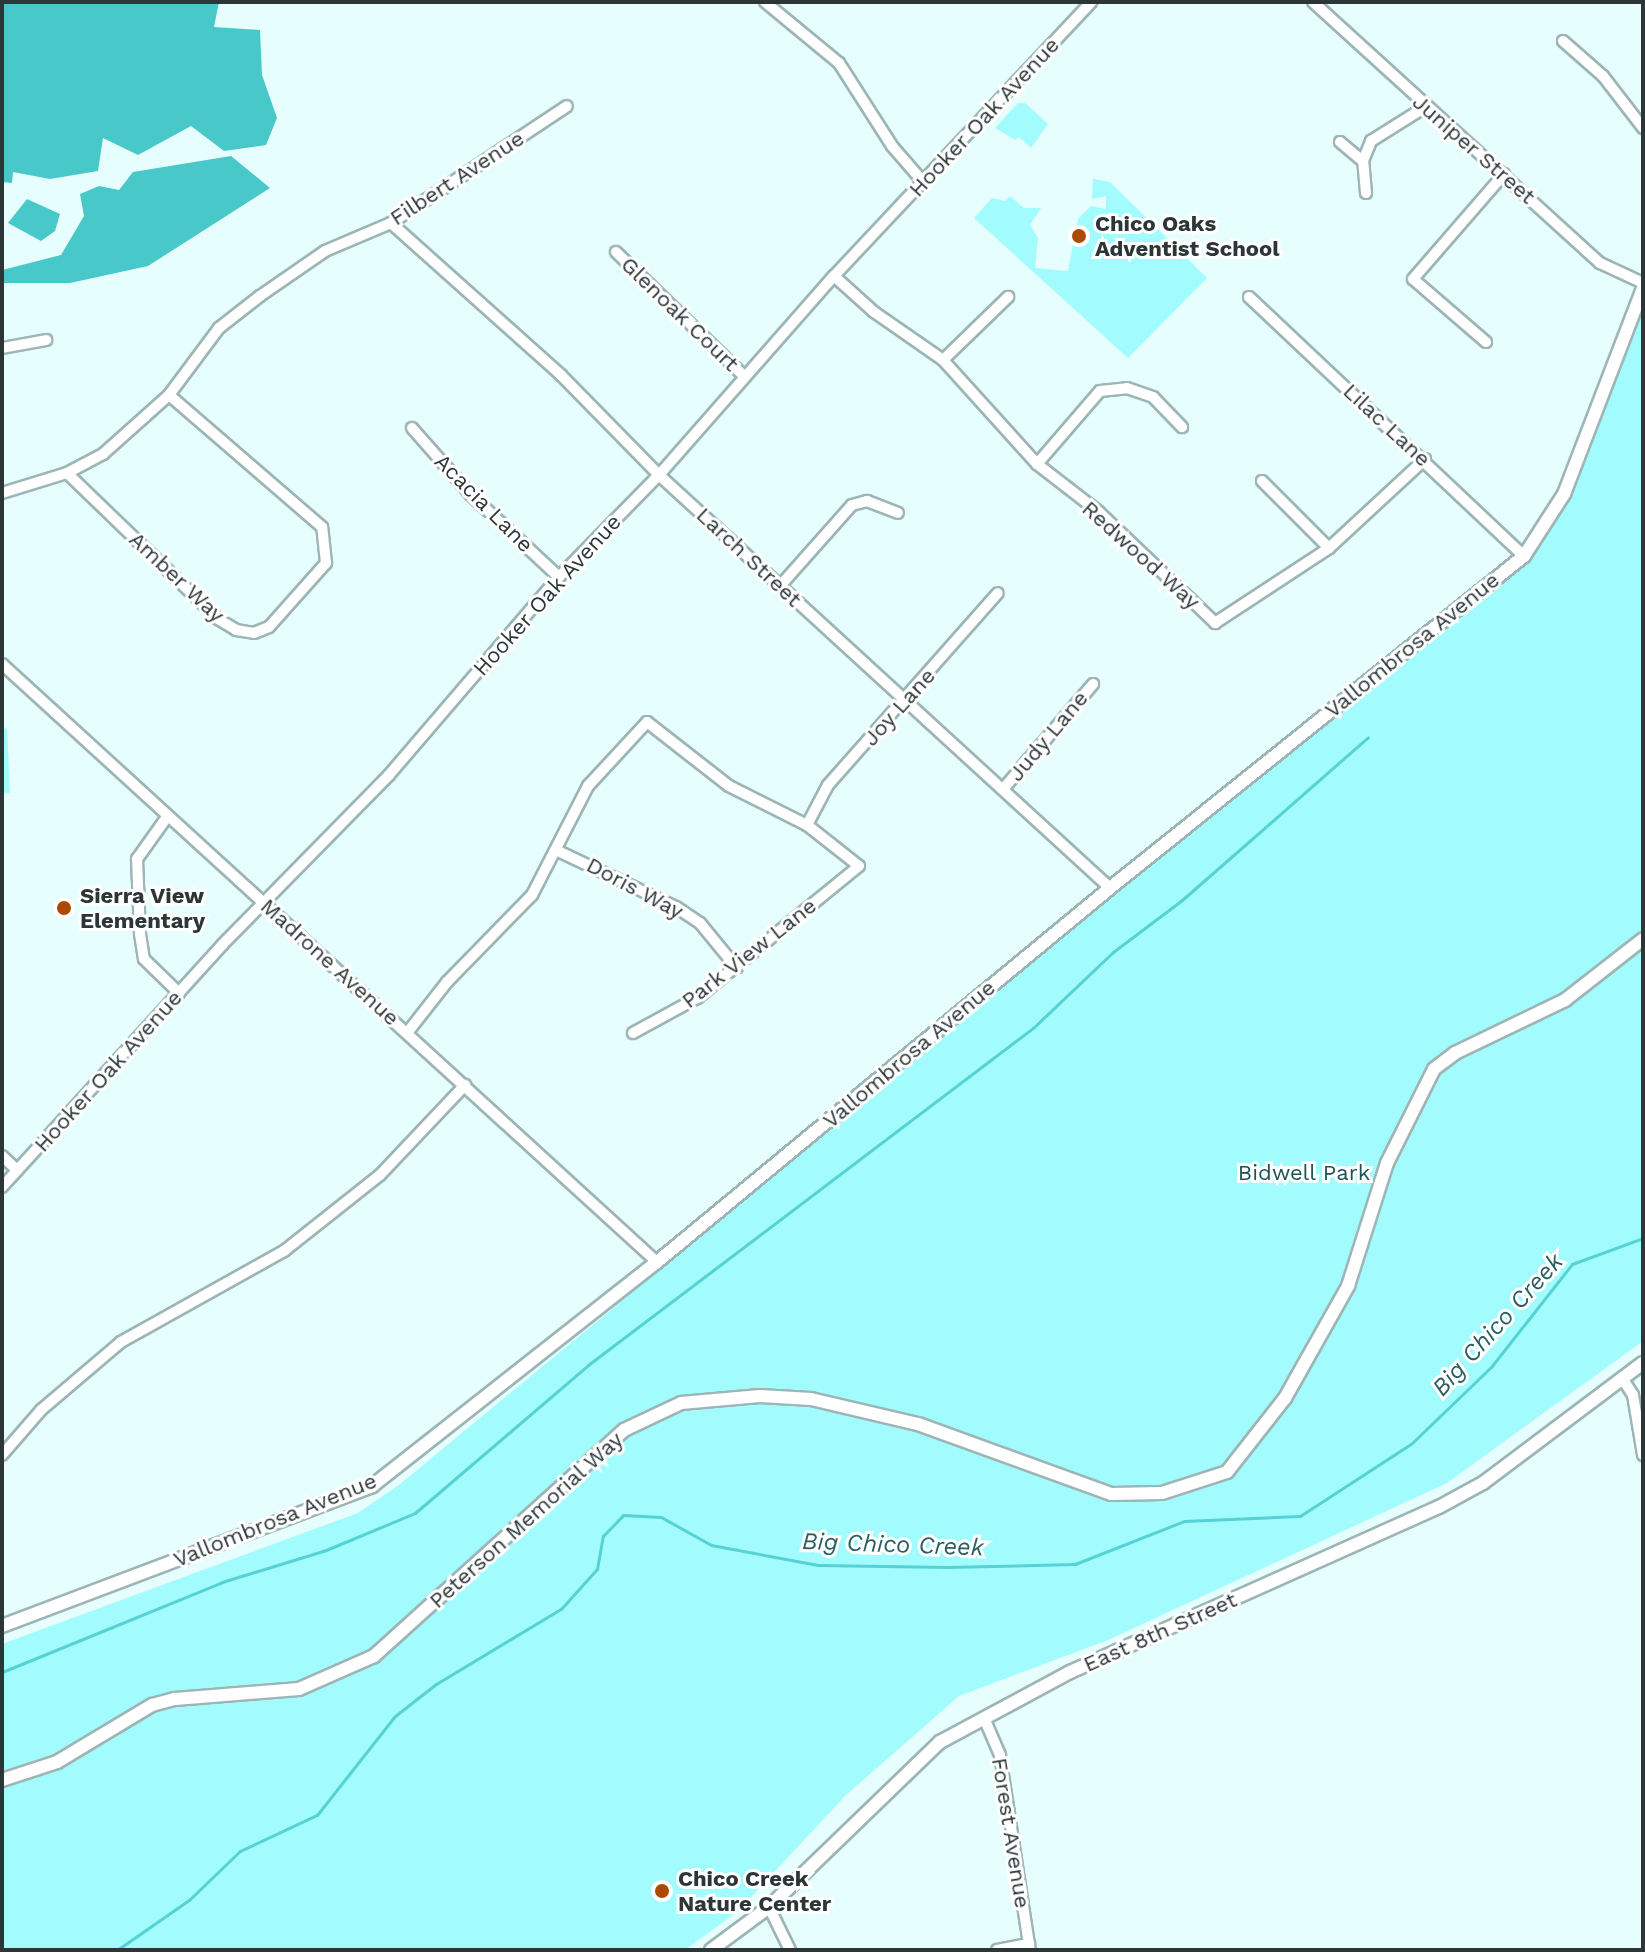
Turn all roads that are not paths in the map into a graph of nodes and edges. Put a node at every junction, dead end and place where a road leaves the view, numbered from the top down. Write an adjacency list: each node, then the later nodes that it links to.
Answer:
1 (765, 2): 11 (street)
2 (1091, 2): 11 (street, Hooker Oak Avenue)
3 (1313, 2): 6 (street, Juniper Street)
4 (1563, 41): 7 (street)
5 (567, 106): 13 (street, Filbert Avenue)
6 (1425, 107): 9 (street); 10 (street, Juniper Street)
7 (1643, 128)
8 (1340, 142): 9 (street)
9 (1363, 161): 12 (street)
10 (1504, 174): 16 (street, Juniper Street); 20 (street)
11 (924, 183): 15 (street, Hooker Oak Avenue)
12 (1366, 193)
13 (391, 223): 24 (street, Filbert Avenue); 30 (street, Larch Street)
14 (616, 252): 23 (street, Glenoak Court)
15 (834, 276): 22 (street, Redwood Way); 23 (street, Hooker Oak Avenue)
16 (1643, 286): 35 (street, Vallombrosa Avenue)
17 (1008, 297): 22 (street)
18 (1249, 297): 27 (street, Lilac Lane)
19 (46, 340): 21 (street)
20 (1486, 342)
21 (2, 348)
22 (943, 360): 28 (street, Redwood Way)
23 (744, 376): 30 (street, Hooker Oak Avenue)
24 (169, 395): 29 (street, Filbert Avenue); 29 (street, Amber Way)
25 (1182, 427): 28 (street)
26 (412, 428): 36 (street, Acacia Lane)
27 (1425, 459): 34 (street, Redwood Way); 35 (street, Lilac Lane)
28 (1037, 464): 34 (street, Redwood Way)
29 (67, 473): 32 (street, Filbert Avenue)
30 (659, 475): 36 (street, Hooker Oak Avenue); 37 (street, Larch Street)
31 (1262, 481): 34 (street)
32 (2, 493)
33 (898, 513): 37 (street)
34 (1329, 548)
35 (1524, 556): 46 (street, Vallombrosa Avenue)
36 (559, 577): 47 (street, Hooker Oak Avenue)
37 (780, 586): 41 (street, Larch Street)
38 (998, 593): 41 (street, Joy Lane)
39 (2, 664): 43 (street, Madrone Avenue)
40 (1093, 684): 42 (street, Judy Lane)
41 (906, 701): 42 (street, Larch Street); 44 (street, Joy Lane)
42 (1004, 788): 46 (street, Larch Street)
43 (167, 817): 47 (street, Madrone Avenue); 50 (street)
44 (807, 825): 45 (street); 49 (street, Park View Lane)
45 (558, 851): 49 (street, Doris Way); 51 (street)
46 (1110, 888): 57 (street, Vallombrosa Avenue)
47 (266, 904): 50 (street, Hooker Oak Avenue); 51 (street, Madrone Avenue)
48 (1643, 939): 64 (street, Peterson Memorial Way)
49 (737, 968): 52 (street, Park View Lane)
50 (179, 993): 55 (street, Hooker Oak Avenue)
51 (407, 1033): 53 (street, Madrone Avenue)
52 (633, 1033)
53 (465, 1085): 57 (street, Madrone Avenue); 60 (street)
54 (2, 1156): 55 (street)
55 (17, 1170): 56 (street, Hooker Oak Avenue)
56 (2, 1187)
57 (657, 1262): 62 (street, Vallombrosa Avenue)
58 (1643, 1363): 59 (street, East 8th Street)
59 (1622, 1378): 61 (street); 63 (street, East 8th Street)
60 (2, 1455)
61 (1643, 1455)
62 (2, 1626)
63 (984, 1718): 65 (street, East 8th Street); 66 (street, Forest Avenue)
64 (2, 1780)
65 (769, 1907): 67 (street, East 8th Street); 68 (street)
66 (1029, 1947): 69 (street)
67 (711, 1950)
68 (790, 1950)
69 (997, 1950)

